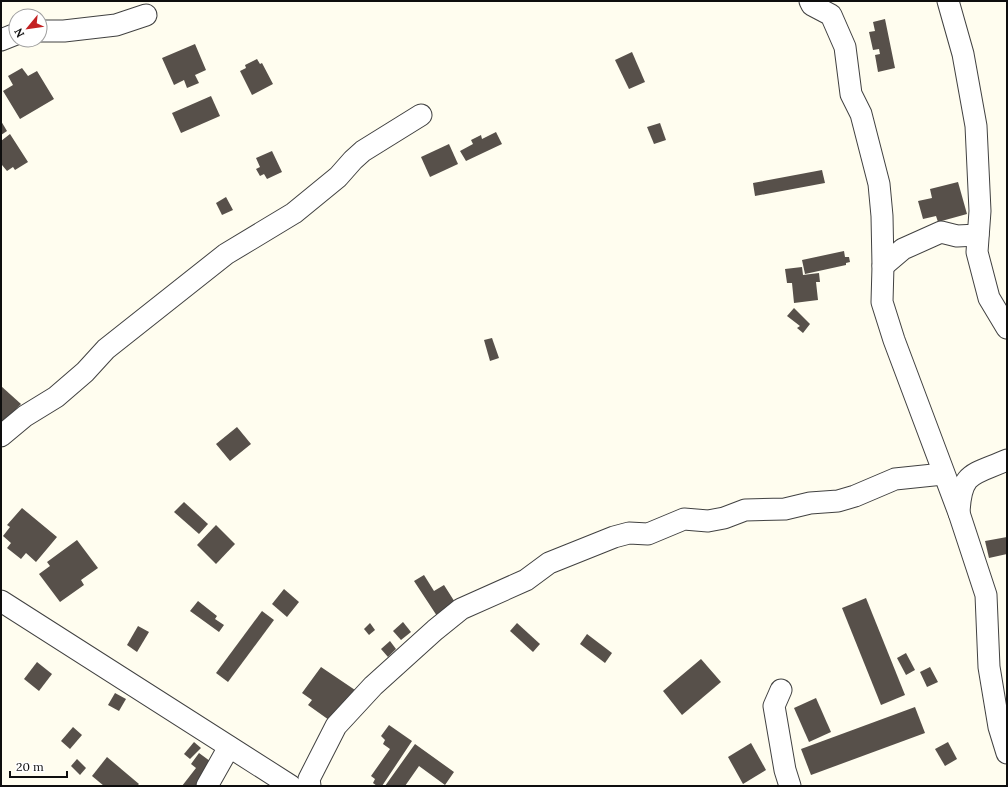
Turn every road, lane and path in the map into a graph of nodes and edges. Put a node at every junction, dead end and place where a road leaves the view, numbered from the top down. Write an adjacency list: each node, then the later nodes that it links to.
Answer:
1 (810, 1): 7 (street)
2 (948, 1): 6 (street)
3 (146, 15): 4 (street)
4 (48, 31)
5 (421, 114): 9 (street)
6 (978, 235): 7 (street); 8 (street)
7 (883, 266): 11 (street)
8 (1007, 328)
9 (1, 436)
10 (1007, 460): 12 (street)
11 (942, 470): 12 (street); 13 (street); 18 (street)
12 (968, 477): 13 (street)
13 (959, 513): 17 (street)
14 (1, 601): 16 (street)
15 (781, 690): 20 (street)
16 (229, 747): 18 (street); 19 (street)
17 (1007, 753)
18 (302, 784)
19 (207, 786)
20 (790, 786)

